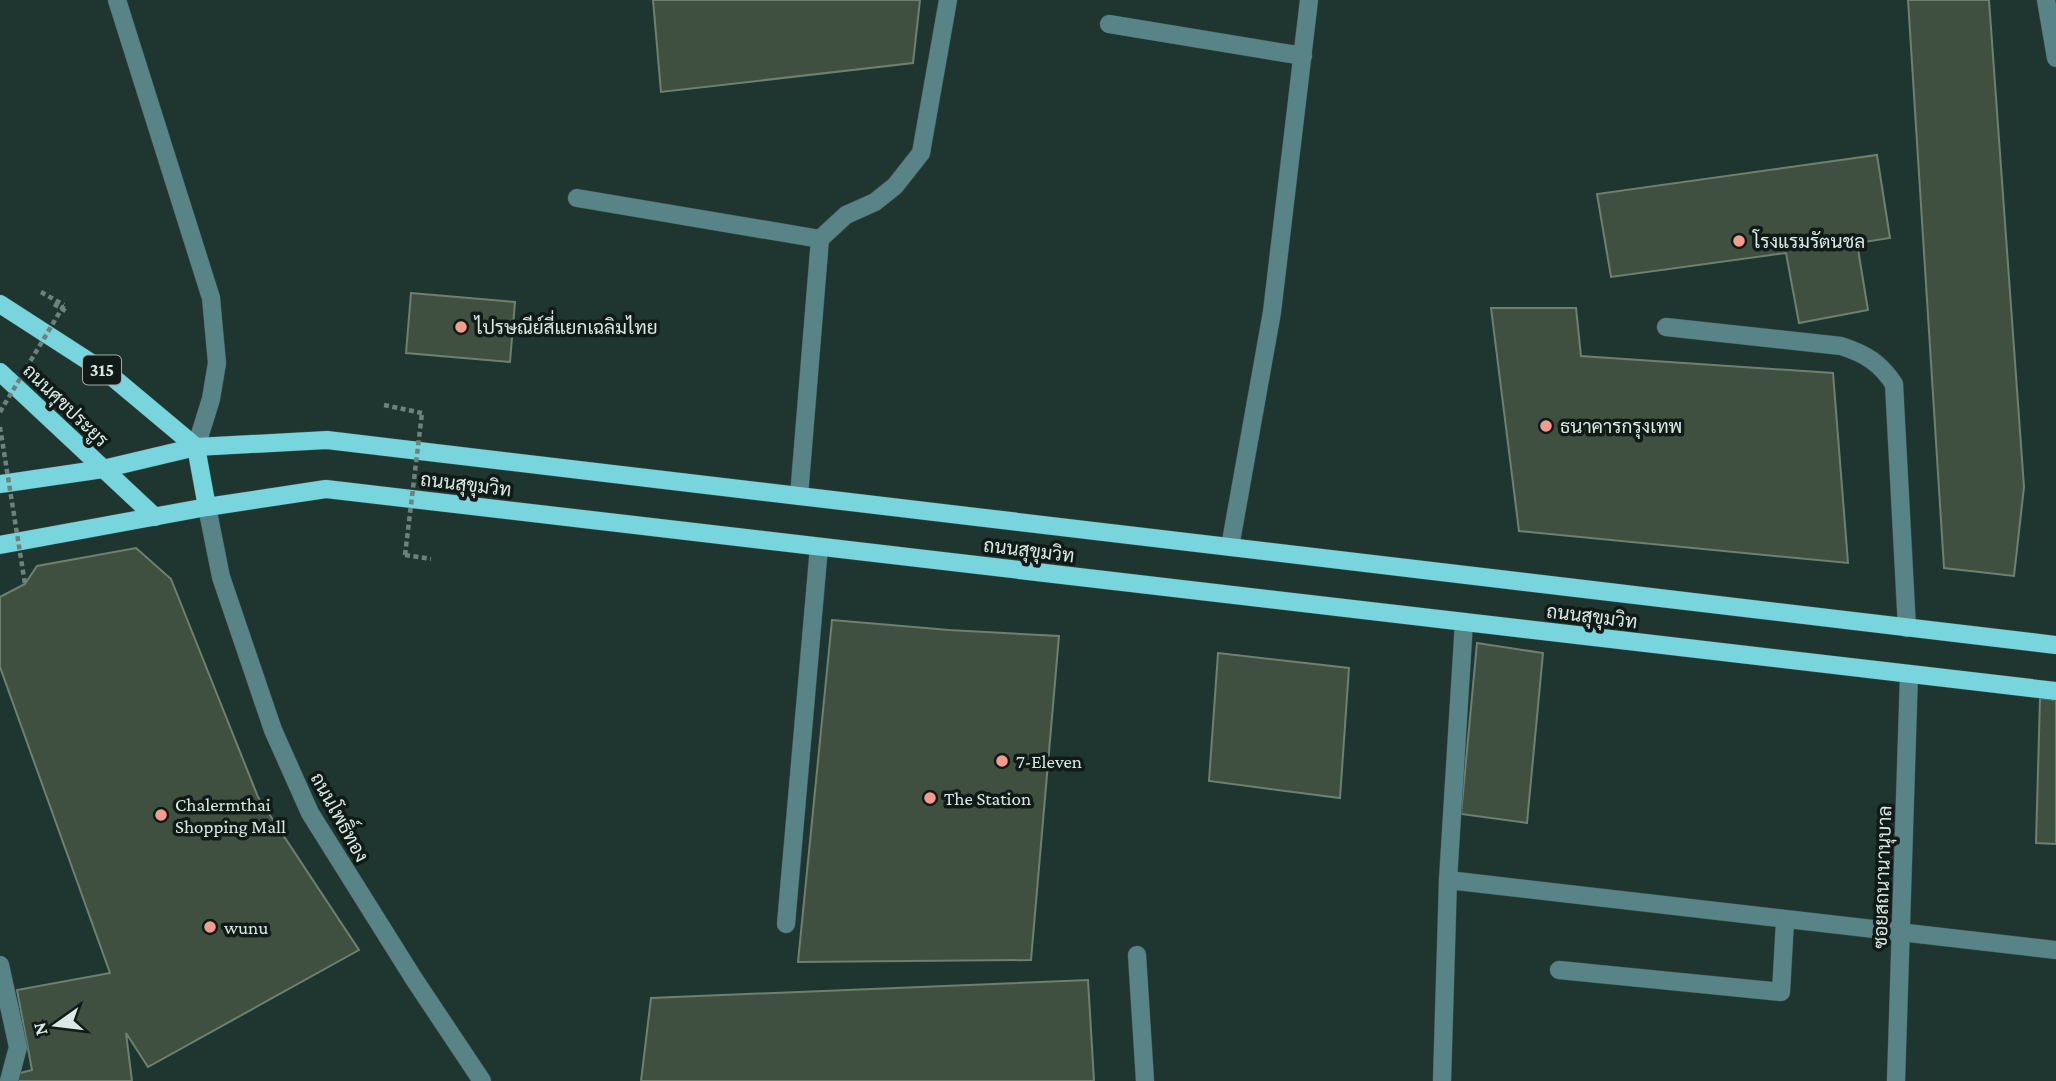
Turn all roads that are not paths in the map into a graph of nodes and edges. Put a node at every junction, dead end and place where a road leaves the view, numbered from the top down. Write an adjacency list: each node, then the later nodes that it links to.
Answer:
1 (117, 0): 13 (street)
2 (948, 0): 9 (street)
3 (1309, 0): 6 (street)
4 (2046, 0): 7 (street)
5 (1109, 24): 6 (street)
6 (1303, 56): 21 (street)
7 (2056, 58)
8 (577, 198): 9 (street)
9 (820, 239): 16 (street)
10 (0, 304): 13 (main road, ถนนศุขประยูร / 315)
11 (1666, 327): 23 (street)
12 (0, 372): 14 (main road, ถนนศุขประยูร)
13 (196, 447): 14 (main road, ถนนสุขุมวิท); 16 (main road, ถนนสุขุมวิท); 17 (main road)
14 (103, 469): 15 (main road, ถนนสุขุมวิท); 18 (main road, ถนนศุขประยูร)
15 (0, 484)
16 (799, 496): 21 (main road, ถนนสุขุมวิท)
17 (207, 507): 18 (main road, ถนนสุขุมวิท); 20 (main road, ถนนสุขุมวิท); 36 (street, ถนนโพธิ์ทอง)
18 (155, 517): 19 (main road, ถนนสุขุมวิท)
19 (0, 545)
20 (819, 547): 22 (main road, ถนนสุขุมวิท); 29 (street)
21 (1230, 547): 23 (main road, ถนนสุขุมวิท)
22 (1464, 622): 25 (main road, ถนนสุขุมวิท); 27 (street)
23 (1906, 628): 24 (main road, ถนนสุขุมวิท)
24 (2056, 645)
25 (1909, 674): 26 (main road, ถนนสุขุมวิท); 30 (street, ซอยสถนานานุบาล)
26 (2056, 691)
27 (1448, 880): 28 (street); 38 (street)
28 (1785, 921): 30 (street); 34 (street)
29 (786, 924)
30 (1901, 934): 31 (street); 39 (street, ซอยสถนานานุบาล)
31 (2056, 950)
32 (1137, 955): 37 (street)
33 (0, 965): 35 (street)
34 (1559, 970)
35 (9, 1081)
36 (482, 1081)
37 (1145, 1081)
38 (1442, 1081)
39 (1896, 1081)

